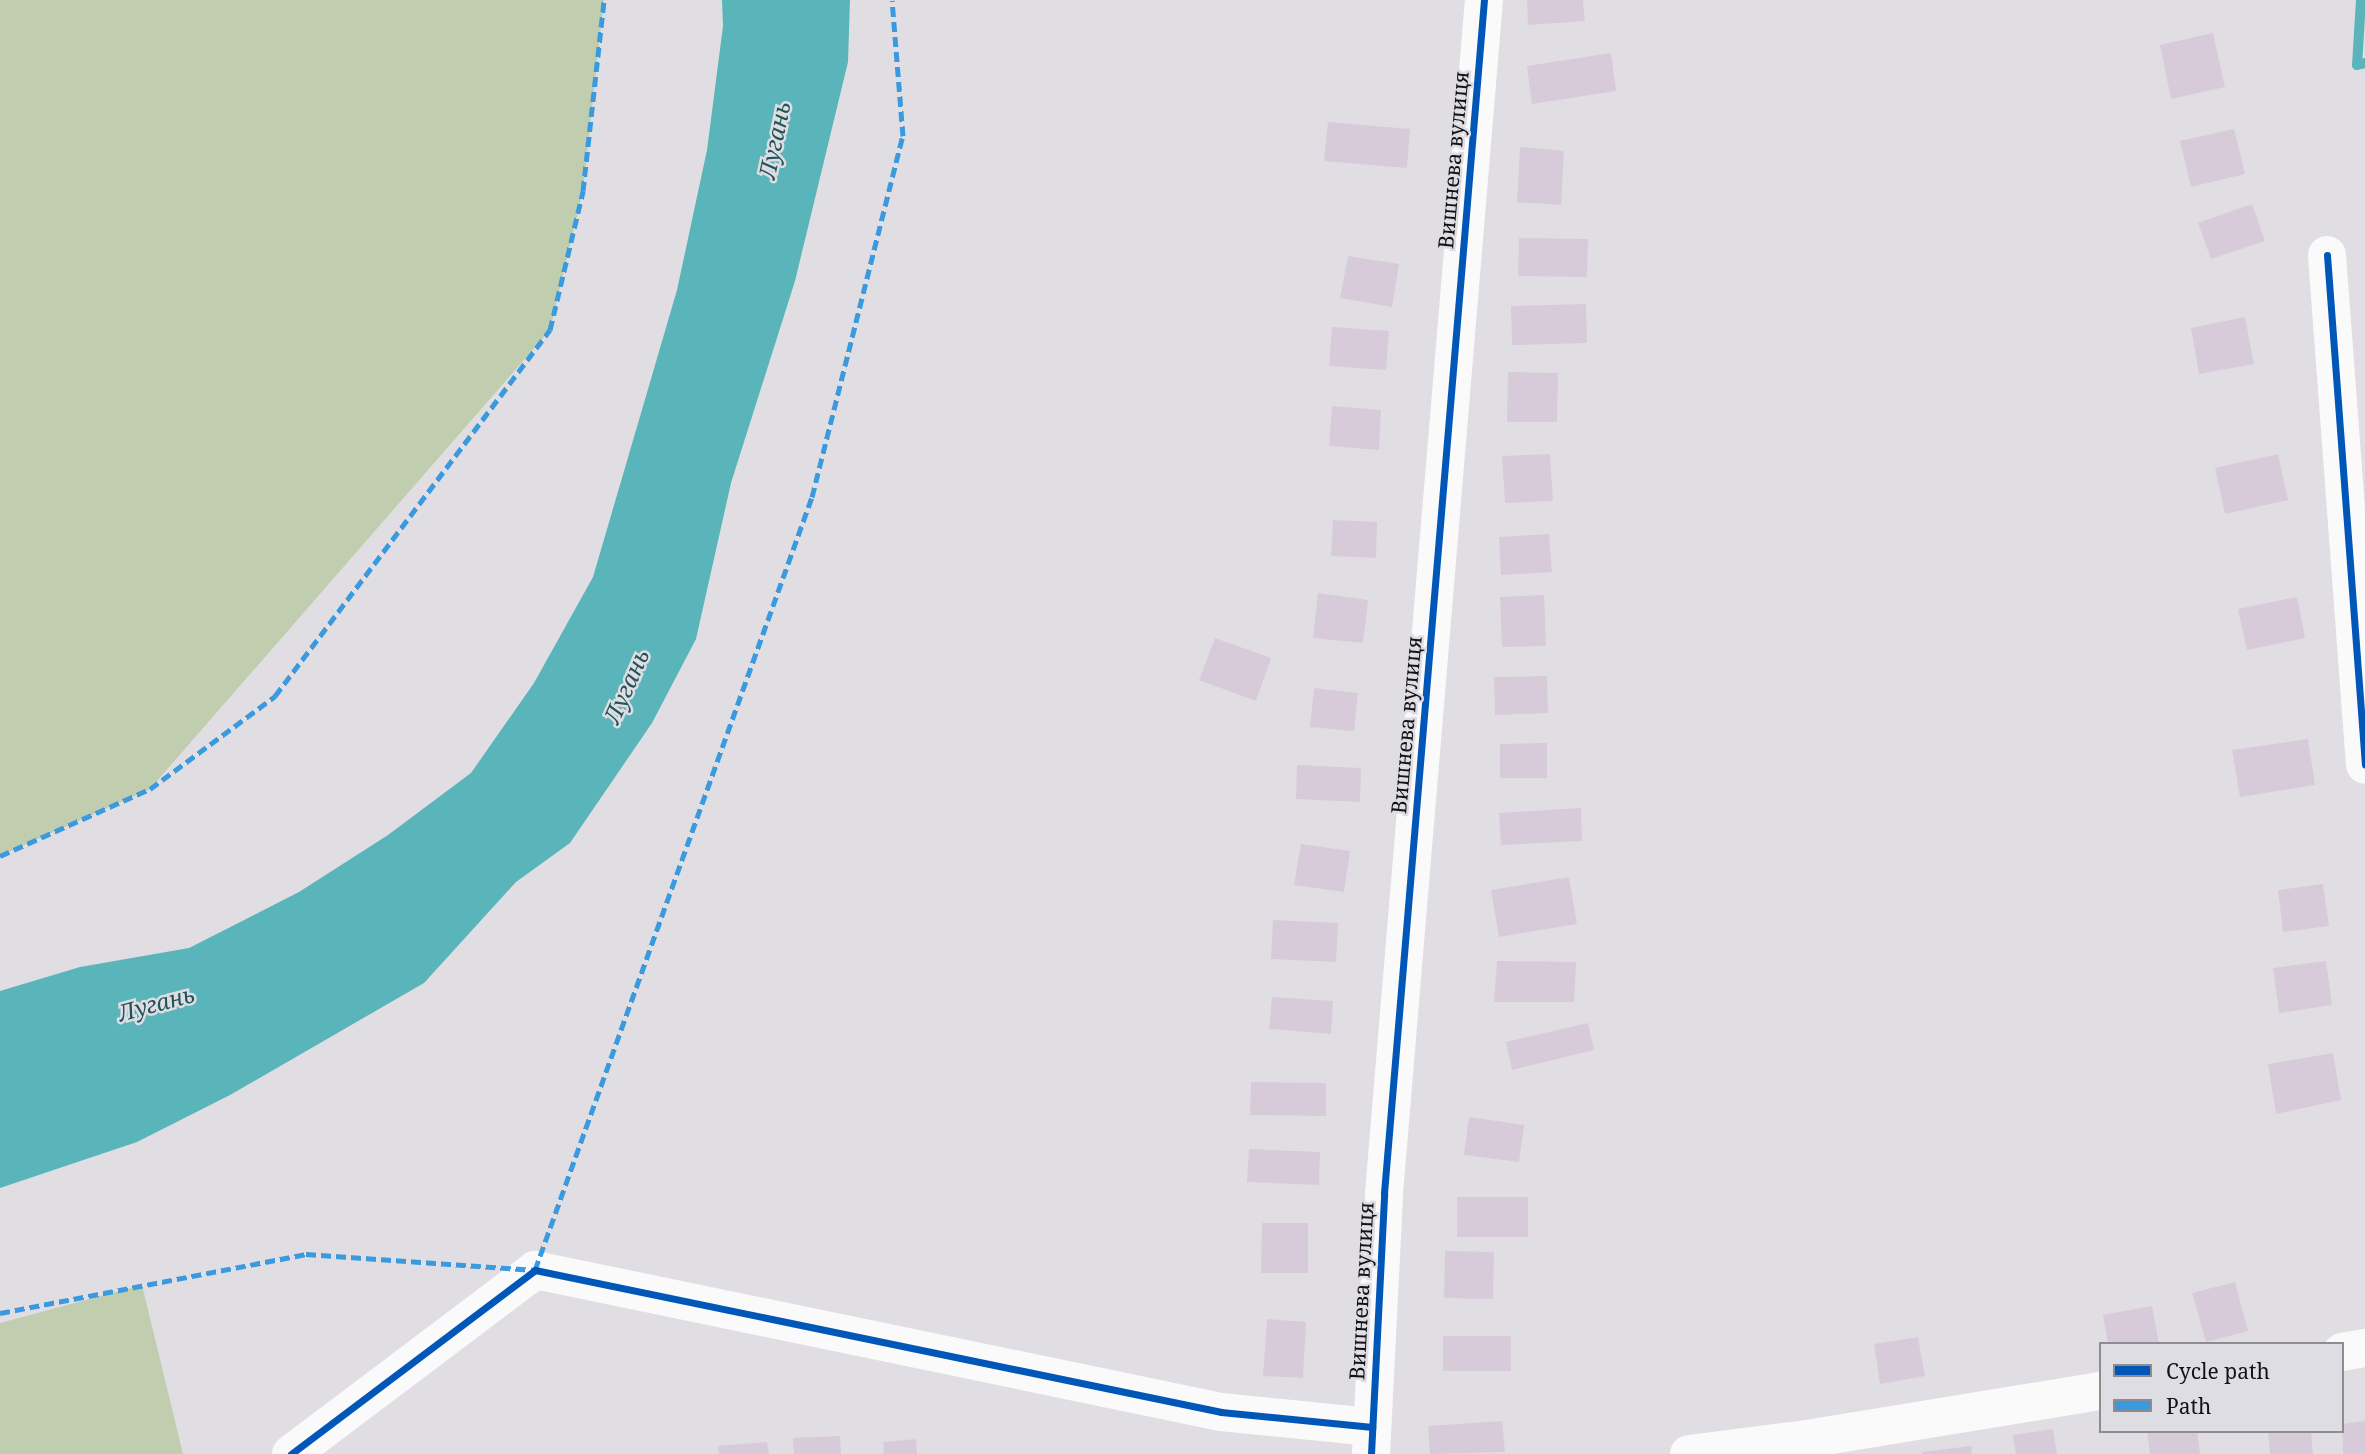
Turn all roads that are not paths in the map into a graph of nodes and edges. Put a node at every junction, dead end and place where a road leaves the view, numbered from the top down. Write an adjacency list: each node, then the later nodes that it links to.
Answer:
1 (1484, 0): 7 (street, Вишнева вулиця)
2 (2327, 255): 3 (street)
3 (2365, 765)
4 (2365, 1348): 5 (street)
5 (2344, 1352)
6 (2099, 1391): 9 (street)
7 (1371, 1441): 8 (street)
8 (291, 1454)
9 (1689, 1454)

